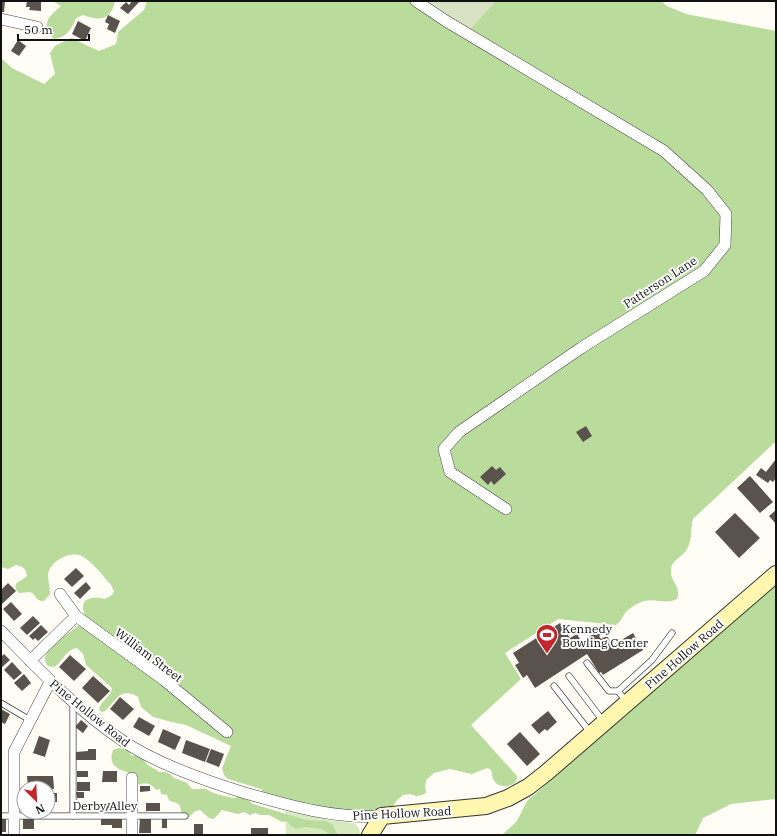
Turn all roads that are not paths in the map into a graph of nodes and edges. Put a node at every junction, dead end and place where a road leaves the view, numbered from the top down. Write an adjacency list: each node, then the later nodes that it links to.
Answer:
1 (416, 1): 4 (street, Patterson Lane)
2 (1, 19): 3 (street)
3 (37, 27)
4 (506, 509)
5 (776, 574): 15 (street, Pine Hollow Road)
6 (60, 594): 7 (street, William Street)
7 (76, 616): 10 (street); 20 (street, William Street)
8 (1, 631): 10 (street, Pine Hollow Road)
9 (672, 633): 15 (lane)
10 (30, 661): 13 (street, Pine Hollow Road)
11 (587, 663): 15 (lane)
12 (569, 676): 19 (lane)
13 (50, 682): 16 (street, Pine Hollow Road); 18 (street)
14 (554, 686): 21 (lane)
15 (623, 697): 19 (street, Pine Hollow Road)
16 (73, 702): 25 (lane); 28 (street, Pine Hollow Road)
17 (1, 703): 18 (lane)
18 (30, 720): 24 (street)
19 (604, 723): 21 (street, Pine Hollow Road)
20 (227, 732)
21 (592, 734): 28 (street, Pine Hollow Road)
22 (132, 778): 26 (street)
23 (1, 816): 24 (lane, Derby Alley)
24 (14, 816): 25 (lane, Derby Alley); 29 (street)
25 (73, 816): 26 (lane, Derby Alley)
26 (132, 816): 27 (lane, Derby Alley); 30 (street)
27 (184, 816)
28 (382, 816): 31 (street)
29 (14, 835)
30 (132, 835)
31 (370, 835)

